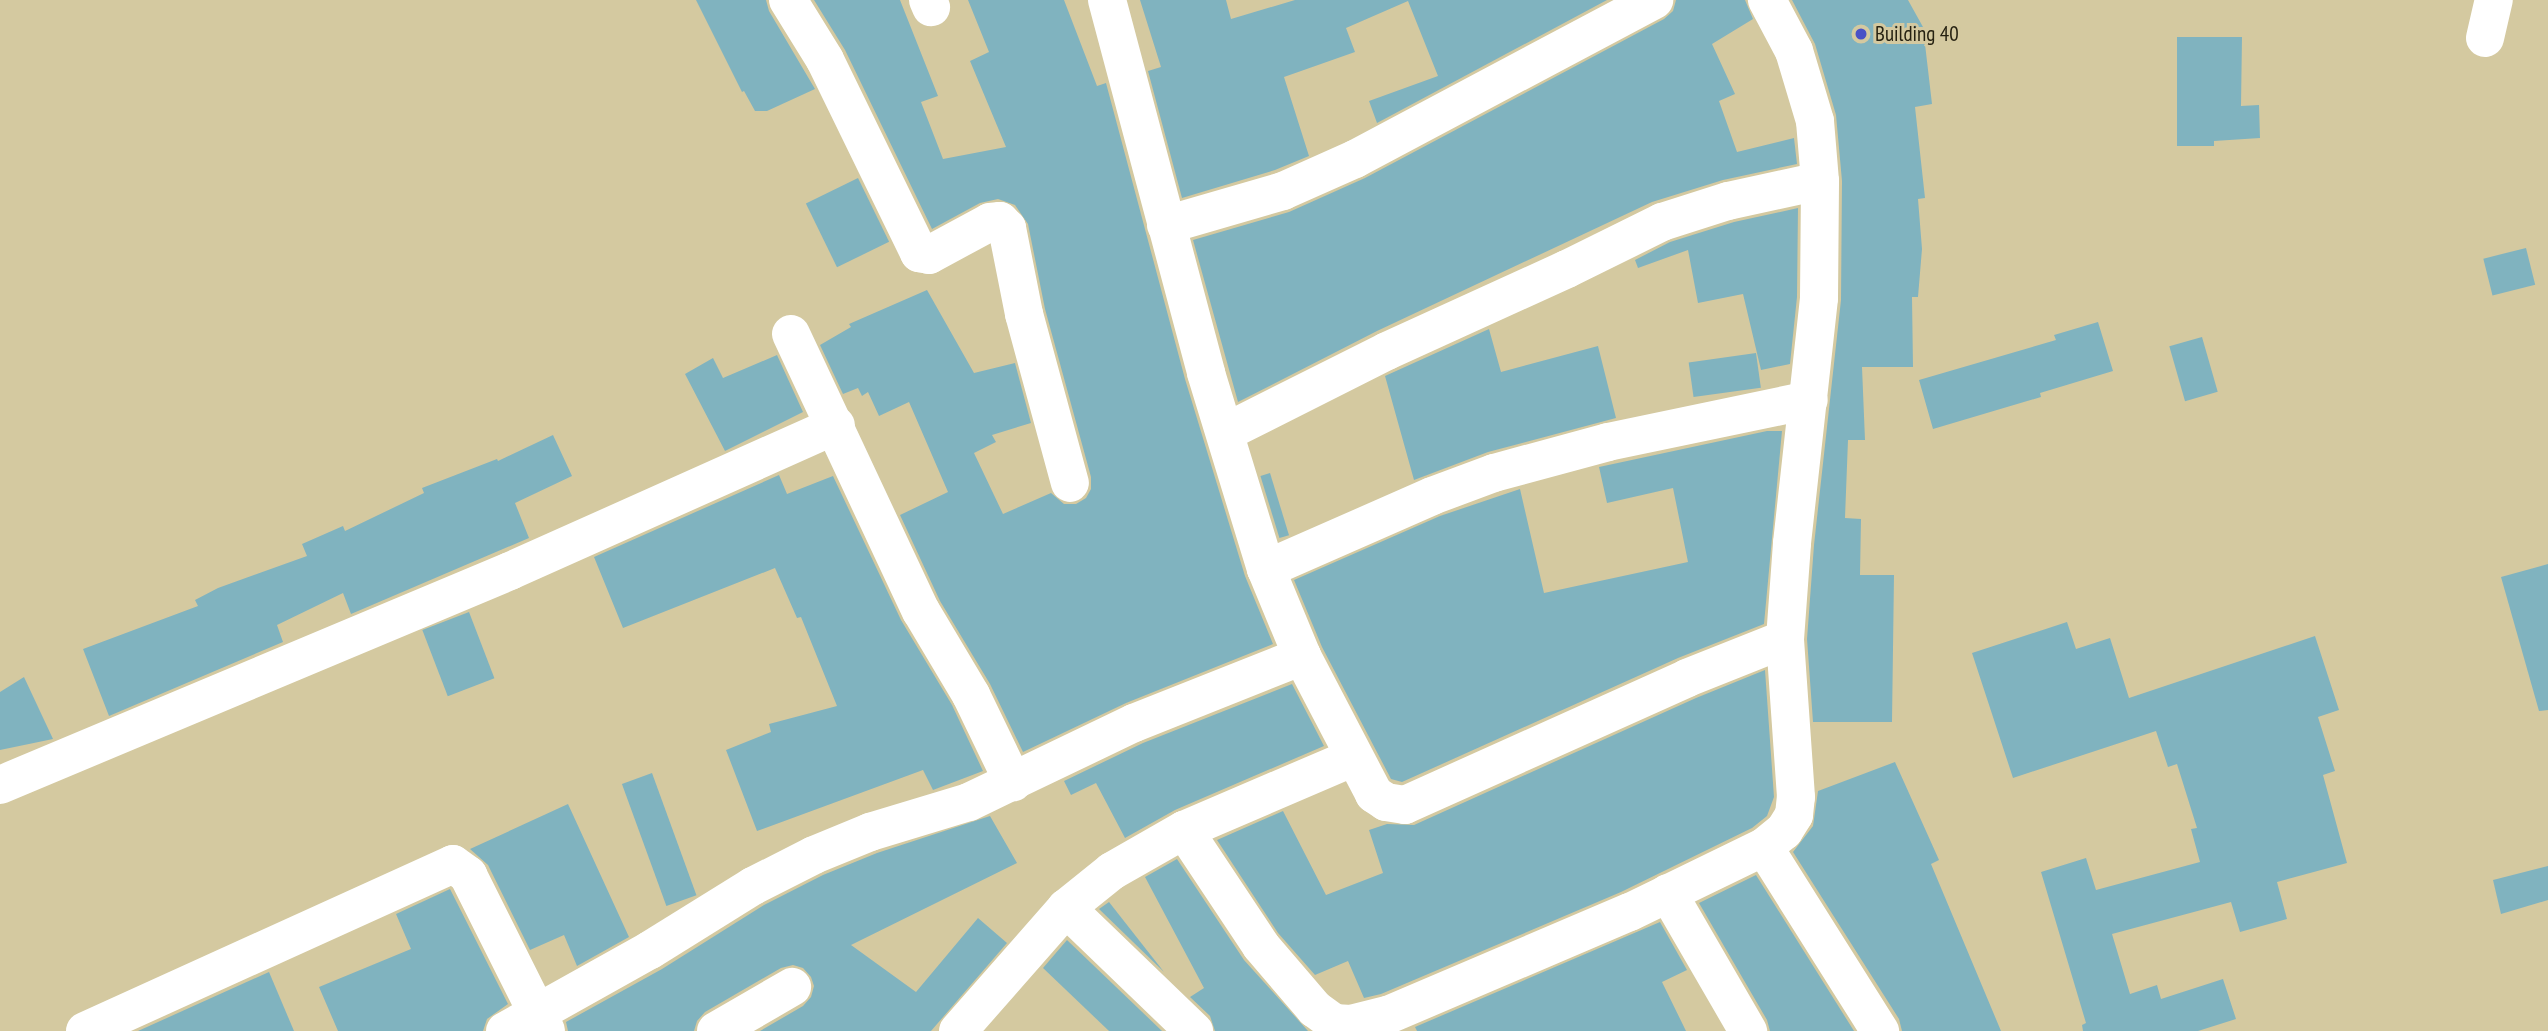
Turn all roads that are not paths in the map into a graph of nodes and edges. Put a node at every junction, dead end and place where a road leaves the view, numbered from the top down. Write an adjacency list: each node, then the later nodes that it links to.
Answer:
1 (788, 0): 13 (street)
2 (1107, 0): 8 (street)
3 (1654, 0): 8 (street)
4 (1767, 0): 7 (street)
5 (2494, 0): 6 (street)
6 (2485, 38)
7 (1820, 181): 10 (street); 12 (street)
8 (1166, 226): 12 (street)
9 (791, 334): 11 (street)
10 (1809, 400): 14 (street); 15 (street)
11 (836, 425): 18 (street); 19 (street)
12 (1226, 432): 14 (street)
13 (1070, 483)
14 (1266, 569): 16 (street)
15 (1785, 639): 17 (street); 21 (street)
16 (1302, 656): 17 (street); 18 (street)
17 (1354, 757): 20 (street)
18 (1013, 782): 25 (street)
19 (0, 785)
20 (1184, 830): 23 (street); 26 (street)
21 (1764, 847): 22 (street); 33 (street)
22 (1668, 893): 26 (street); 32 (street)
23 (1066, 908): 30 (street); 31 (street)
24 (792, 987): 29 (street)
25 (543, 1023): 27 (street); 28 (street)
26 (1397, 1023)
27 (85, 1031)
28 (505, 1031)
29 (716, 1031)
30 (958, 1031)
31 (1194, 1031)
32 (1748, 1031)
33 (1880, 1031)

